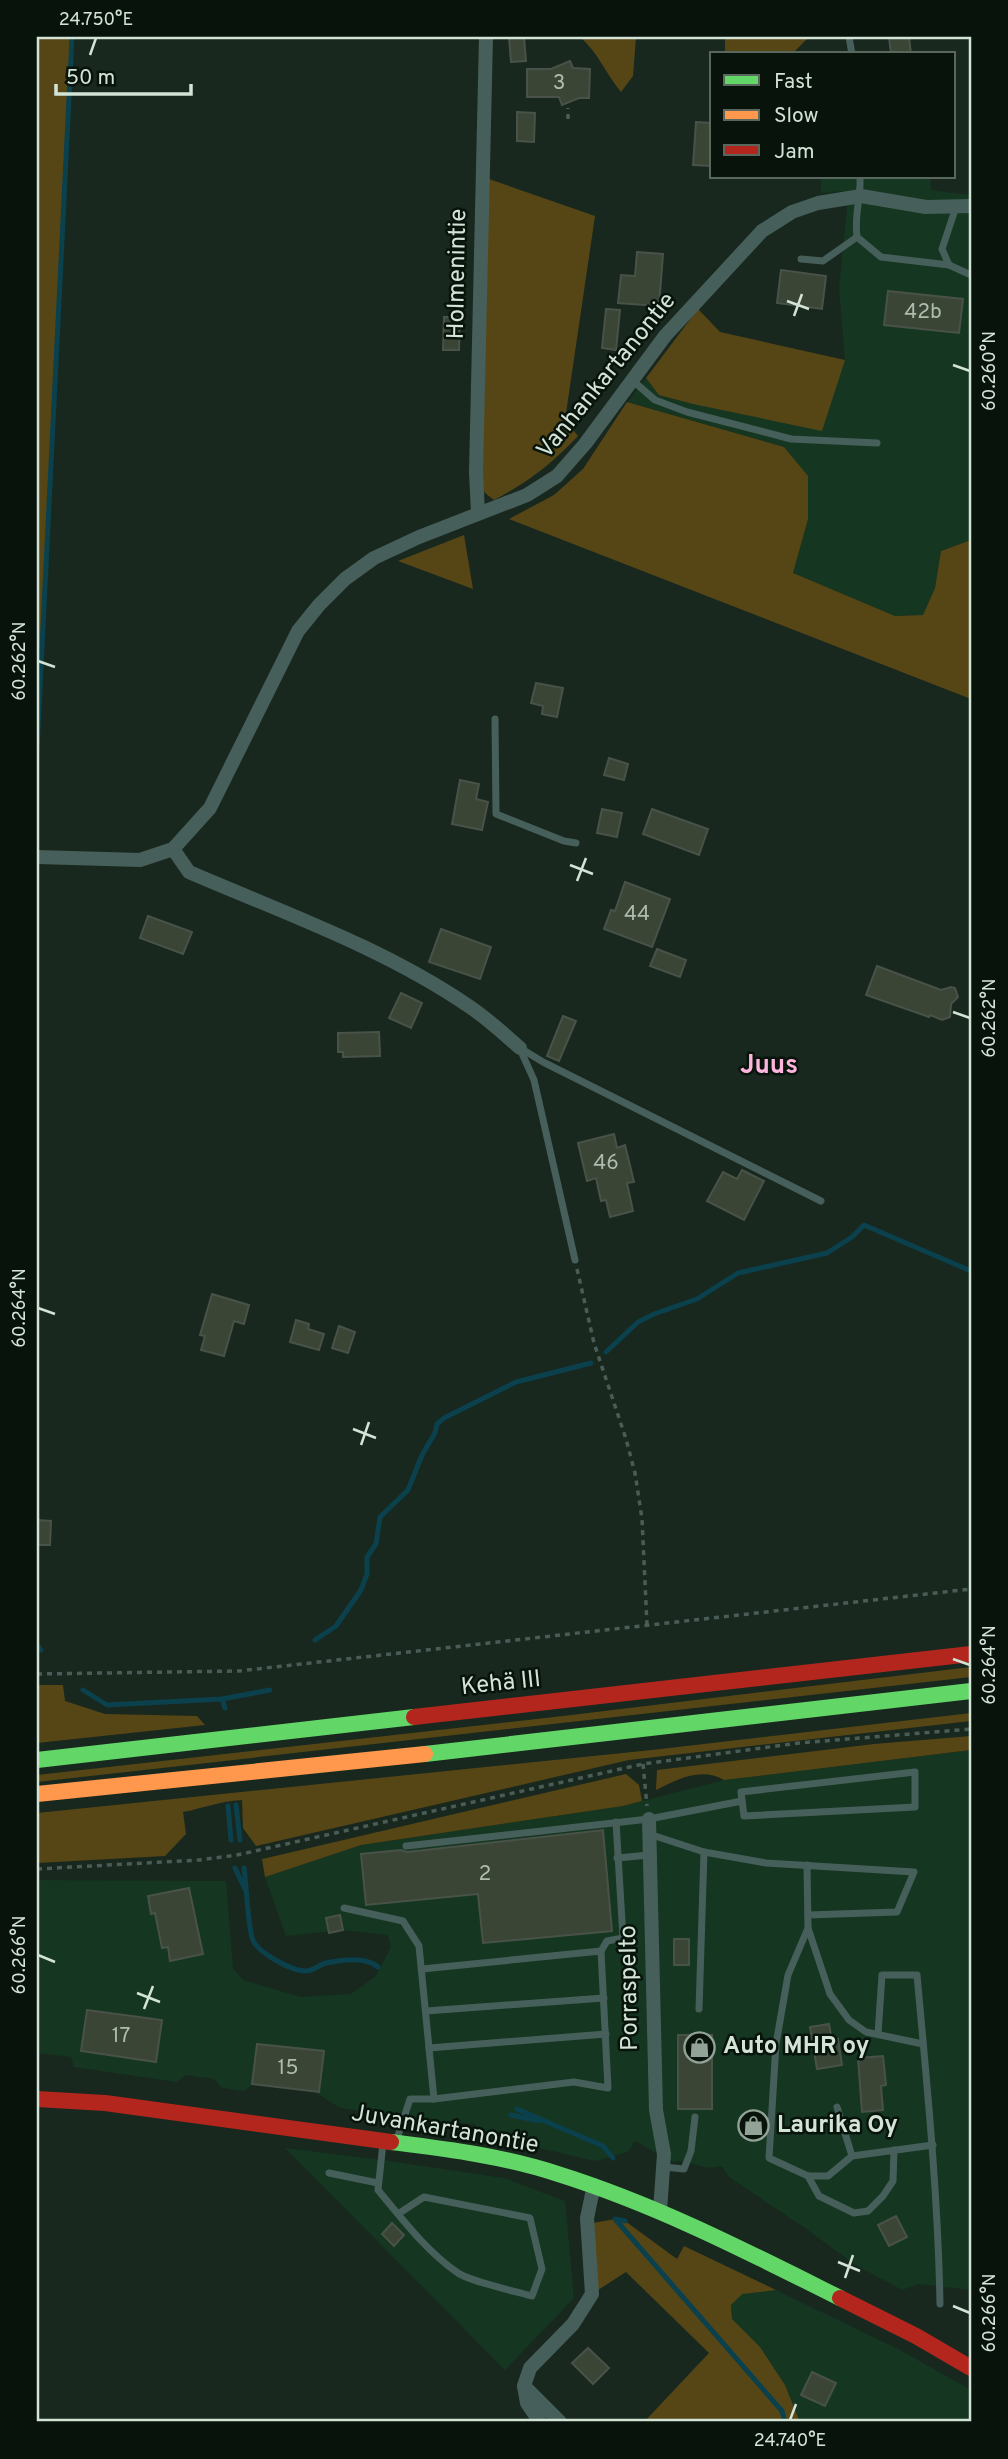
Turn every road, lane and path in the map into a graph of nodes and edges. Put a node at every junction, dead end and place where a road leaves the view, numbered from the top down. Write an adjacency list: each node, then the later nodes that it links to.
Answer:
1 (486, 37): 14 (street, Holmenintie)
2 (568, 108): 3 (path)
3 (568, 119)
4 (860, 178): 5 (lane)
5 (861, 196): 7 (street, Vanhankartanontie); 8 (lane); 12 (street, Vanhankartanontie)
6 (971, 206): 7 (street, Vanhankartanontie)
7 (956, 207): 10 (lane)
8 (857, 237): 9 (lane); 10 (lane)
9 (801, 259)
10 (949, 265): 11 (lane)
11 (971, 275)
12 (632, 380): 13 (lane); 14 (street, Vanhankartanontie)
13 (877, 443)
14 (478, 513): 17 (street, Vanhankartanontie)
15 (495, 719): 16 (lane)
16 (576, 843)
17 (173, 849): 18 (street, Vanhankartanontie); 19 (street)
18 (37, 857)
19 (520, 1048): 20 (lane); 21 (lane)
20 (821, 1202)
21 (575, 1260): 23 (path)
22 (971, 1589): 23 (path)
23 (647, 1625): 27 (path)
24 (971, 1640): 26 (main road)
25 (971, 1654): 26 (main road, Kehä III)
26 (871, 1666): 30 (main road, Kehä III)
27 (37, 1674)
28 (971, 1691): 32 (main road)
29 (971, 1728): 31 (path)
30 (37, 1760)
31 (643, 1764): 34 (path); 42 (path)
32 (37, 1794)
33 (742, 1801): 33 (lane); 34 (lane)
34 (649, 1819): 35 (lane); 36 (street, Porraspelto)
35 (616, 1822): 37 (lane); 40 (lane)
36 (649, 1834): 38 (lane); 39 (street, Porraspelto)
37 (406, 1846)
38 (704, 1852): 41 (lane); 49 (lane)
39 (649, 1854): 40 (lane); 63 (street, Porraspelto)
40 (617, 1858): 46 (lane)
41 (807, 1865): 44 (lane); 44 (lane)
42 (37, 1869)
43 (344, 1908): 47 (lane)
44 (808, 1915): 45 (lane)
45 (808, 1928): 52 (lane); 65 (lane)
46 (601, 1951): 47 (lane); 48 (lane)
47 (422, 1969): 50 (lane)
48 (604, 1998): 50 (lane); 51 (lane)
49 (699, 2009)
50 (426, 2011): 54 (lane)
51 (606, 2034): 54 (lane); 56 (lane)
52 (878, 2034): 53 (lane); 53 (lane)
53 (923, 2044): 60 (lane)
54 (429, 2048): 56 (lane)
55 (37, 2099): 59 (main road, Juvankartanontie)
56 (434, 2099): 59 (lane)
57 (837, 2107): 62 (lane)
58 (695, 2118): 63 (lane)
59 (390, 2141): 66 (lane); 67 (main road, Juvankartanontie)
60 (933, 2145): 61 (lane); 70 (lane)
61 (894, 2150): 62 (lane); 65 (lane)
62 (852, 2157): 65 (lane)
63 (663, 2167): 68 (street, Porraspelto)
64 (330, 2173): 66 (lane)
65 (808, 2176)
66 (378, 2183): 69 (lane)
67 (594, 2185): 68 (main road, Juvankartanontie); 72 (street)
68 (660, 2211): 71 (main road, Juvankartanontie)
69 (398, 2214): 69 (lane)
70 (940, 2304)
71 (971, 2368)
72 (524, 2386): 73 (street); 74 (street)
73 (540, 2422)
74 (560, 2422)

